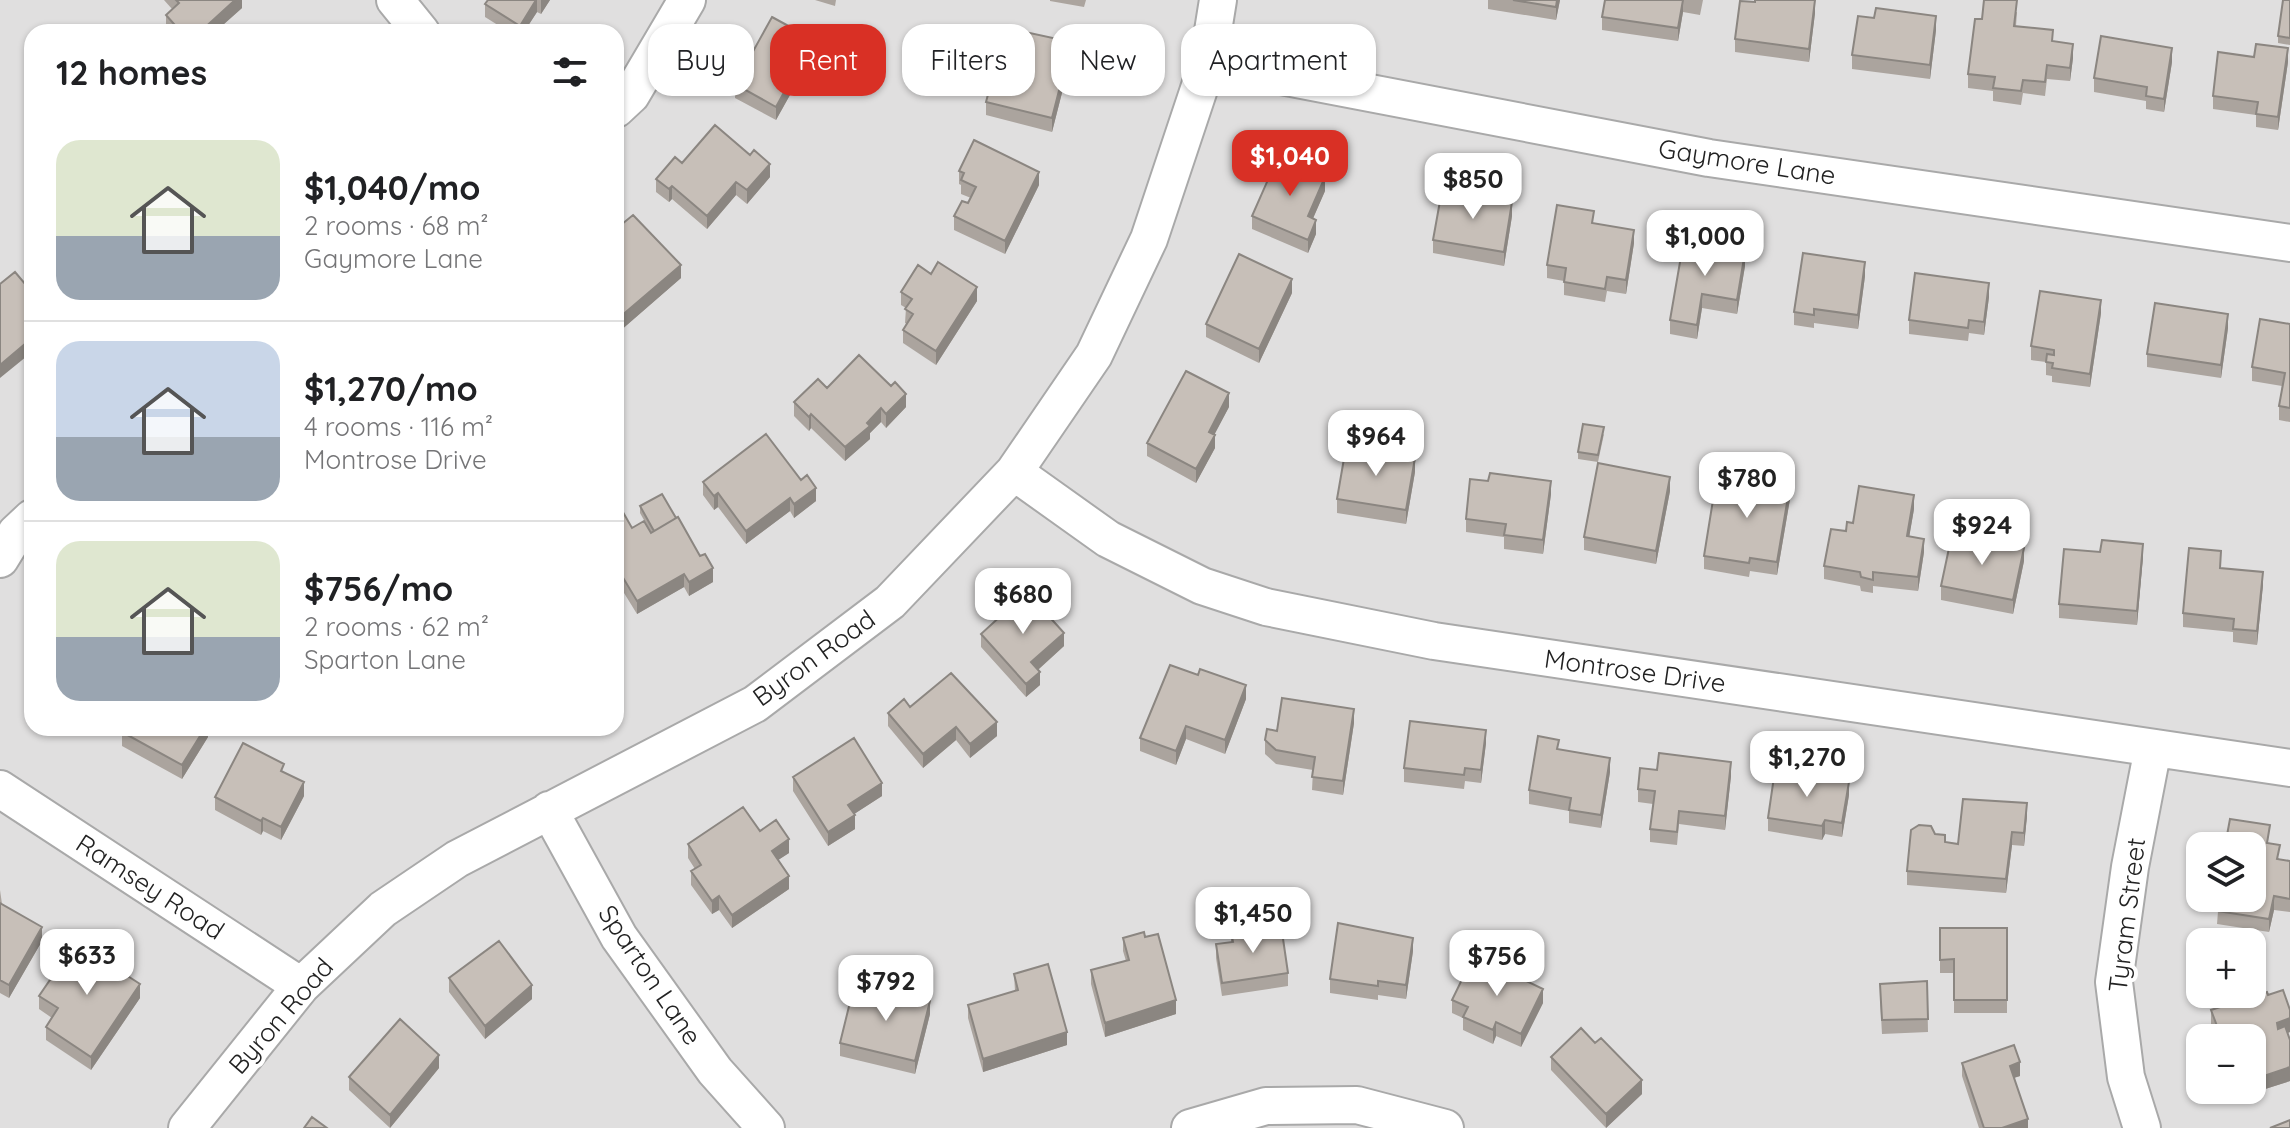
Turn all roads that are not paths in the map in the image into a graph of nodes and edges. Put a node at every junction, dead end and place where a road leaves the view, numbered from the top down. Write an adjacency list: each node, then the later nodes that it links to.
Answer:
1 (395, 0): 4 (street)
2 (687, 0): 8 (street)
3 (1218, 0): 5 (street, Byron Road)
4 (414, 24)
5 (1214, 24)
6 (1376, 94): 9 (street, Gaymore Lane)
7 (1197, 96): 10 (street, Byron Road)
8 (624, 102)
9 (2290, 243)
10 (1014, 472): 13 (street, Montrose Drive); 16 (street, Byron Road)
11 (24, 526): 12 (street)
12 (0, 559)
13 (2153, 748): 14 (street, Montrose Drive); 22 (street, Tyram Street)
14 (2290, 768)
15 (0, 789): 17 (street, Ramsey Road)
16 (549, 810): 17 (street, Byron Road); 19 (street, Sparton Lane)
17 (301, 986): 18 (street, Byron Road)
18 (187, 1128)
19 (766, 1128)
20 (1190, 1128): 21 (street)
21 (1445, 1128)
22 (2142, 1128)

